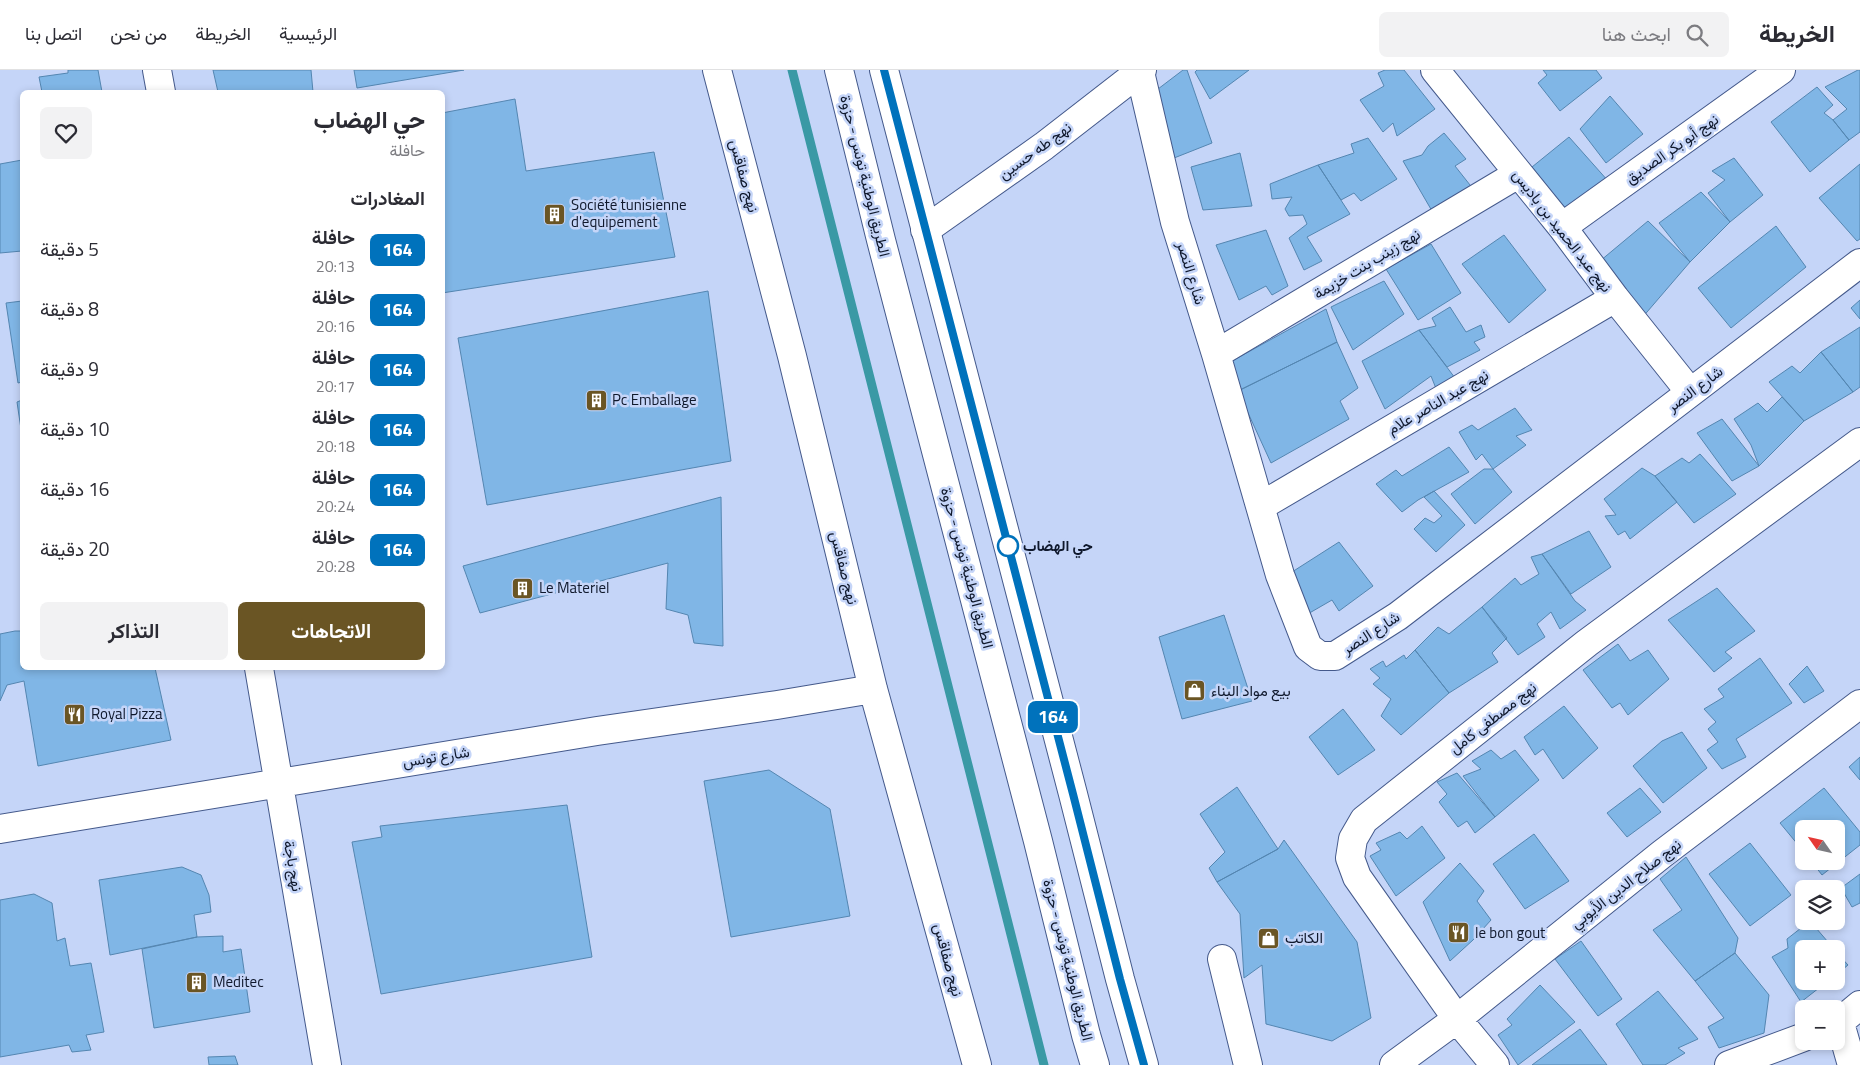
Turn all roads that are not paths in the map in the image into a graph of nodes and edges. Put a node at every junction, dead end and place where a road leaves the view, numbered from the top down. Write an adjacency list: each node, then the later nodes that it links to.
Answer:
1 (157, 70): 8 (street)
2 (716, 70): 19 (street, نهج صفاقس)
3 (839, 70): 31 (street, الطريق الوطنية تونس - حزوة)
4 (884, 70): 11 (street)
5 (1781, 70): 10 (street, نهج أبو بكر الصديق)
6 (1141, 71): 11 (street, نهج طه حسين); 14 (street, شارع النصر)
7 (1441, 72): 9 (street, نهج عبد الحميد بن باديس)
8 (161, 90)
9 (1518, 174): 10 (street, نهج عبد الحميد بن باديس); 14 (street, نهج زينب بنت خزيمة)
10 (1562, 227): 13 (street, نهج عبد الحميد بن باديس)
11 (925, 230): 32 (street)
12 (1860, 262): 15 (street, شارع النصر)
13 (1615, 298): 15 (street, نهج عبد الحميد بن باديس); 17 (street, نهج عبد الناصر علام)
14 (1216, 354): 17 (street, شارع النصر)
15 (1690, 392): 17 (street, شارع النصر)
16 (1860, 442): 26 (street, نهج مصطفى كامل)
17 (1260, 506)
18 (259, 670): 21 (street, نهج باجة)
19 (874, 689): 21 (street, شارع تونس); 30 (street, نهج صفاقس)
20 (1860, 704): 26 (street, نهج صلاح الدين الأيوبي)
21 (278, 783): 22 (street, شارع تونس); 29 (street, نهج باجة)
22 (0, 829)
23 (1222, 959): 33 (street)
24 (1860, 1005): 25 (street)
25 (1845, 1018)
26 (1456, 1019): 34 (street, نهج صلاح الدين الأيوبي); 35 (street, نهج مصطفى كامل)
27 (1795, 1040): 36 (street)
28 (1845, 1044): 37 (street)
29 (327, 1065)
30 (977, 1065)
31 (1095, 1065)
32 (1144, 1065)
33 (1248, 1065)
34 (1394, 1065)
35 (1495, 1065)
36 (1729, 1065)
37 (1852, 1065)

